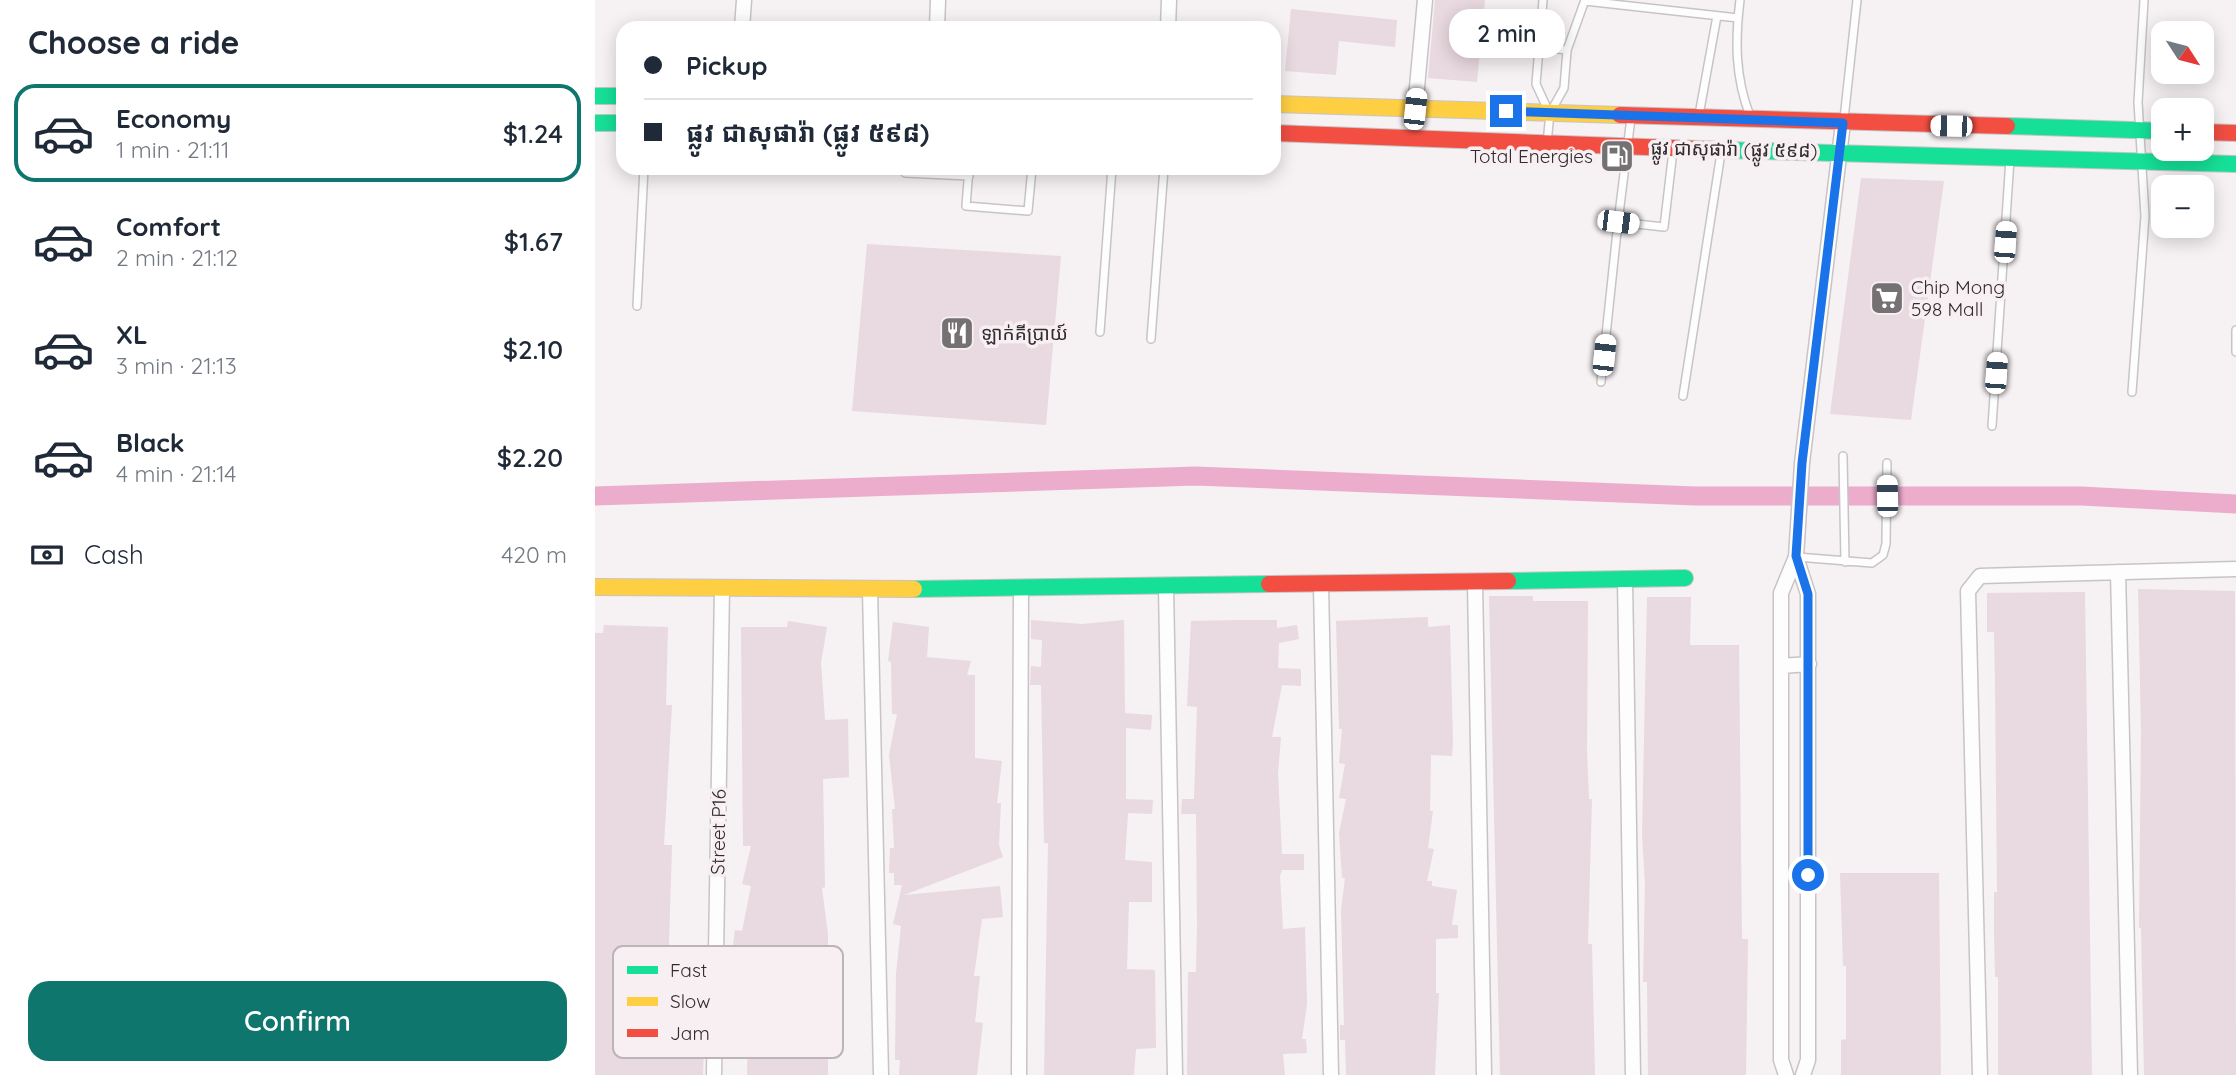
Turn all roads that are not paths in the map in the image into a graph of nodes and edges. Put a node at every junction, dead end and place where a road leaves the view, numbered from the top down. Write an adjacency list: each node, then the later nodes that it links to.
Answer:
1 (744, 0): 12 (street)
2 (938, 0): 13 (street)
3 (1169, 0): 14 (street)
4 (1425, 0): 20 (street)
5 (1543, 0): 15 (lane)
6 (1585, 0): 10 (lane); 16 (lane)
7 (1740, 0): 11 (lane)
8 (1857, 0): 27 (lane)
9 (2144, 0): 28 (lane)
10 (1717, 16): 11 (lane); 23 (lane)
11 (1738, 18): 24 (lane)
12 (742, 21)
13 (937, 21)
14 (1168, 21)
15 (1539, 47): 16 (lane); 21 (lane)
16 (1567, 50): 21 (lane)
17 (595, 96): 18 (main road)
18 (616, 96)
19 (1281, 104): 20 (main road, ផ្លូវ ជាសុផារ៉ា (ផ្លូវ ៥៩៨))
20 (1415, 109): 21 (main road, ផ្លូវ ជាសុផារ៉ា (ផ្លូវ ៥៩៨))
21 (1550, 113): 22 (main road, ផ្លូវ ជាសុផារ៉ា (ផ្លូវ ៥៩៨)); 33 (lane)
22 (1631, 115): 23 (main road, ផ្លូវ ជាសុផារ៉ា (ផ្លូវ ៥៩៨)); 34 (lane)
23 (1699, 117): 24 (main road, ផ្លូវ ជាសុផារ៉ា (ផ្លូវ ៥៩៨))
24 (1750, 118): 27 (main road, ផ្លូវ ជាសុផារ៉ា (ផ្លូវ ៥៩៨))
25 (595, 123): 26 (main road)
26 (616, 123)
27 (1843, 123): 28 (main road, ផ្លូវ ជាសុផារ៉ា (ផ្លូវ ៥៩៨)); 37 (street)
28 (2139, 131): 29 (main road, ផ្លូវ ជាសុផារ៉ា (ផ្លូវ ៥៩៨)); 39 (lane)
29 (2151, 131)
30 (1281, 132): 33 (main road, ផ្លូវ ជាសុផារ៉ា (ផ្លូវ ៥៩៨))
31 (2214, 132): 32 (main road)
32 (2236, 133)
33 (1546, 143): 34 (main road, ផ្លូវ ជាសុផារ៉ា (ផ្លូវ ៥៩៨))
34 (1628, 146): 35 (main road, ផ្លូវ ជាសុផារ៉ា (ផ្លូវ ៥៩៨)); 46 (lane)
35 (1674, 147): 36 (main road, ផ្លូវ ជាសុផារ៉ា (ផ្លូវ ៥៩៨)); 46 (lane)
36 (1721, 149): 37 (main road, ផ្លូវ ជាសុផារ៉ា (ផ្លូវ ៥៩៨)); 54 (lane)
37 (1842, 151): 38 (main road, ផ្លូវ ជាសុផារ៉ា (ផ្លូវ ៥៩៨)); 58 (street)
38 (2010, 155): 39 (main road, ផ្លូវ ជាសុផារ៉ា (ផ្លូវ ៥៩៨)); 55 (lane)
39 (2143, 161): 40 (main road, ផ្លូវ ជាសុផារ៉ា (ផ្លូវ ៥៩៨)); 53 (lane)
40 (2236, 164)
41 (644, 175): 47 (lane)
42 (969, 175): 43 (lane)
43 (1031, 175)
44 (1111, 175): 49 (lane)
45 (1163, 175): 50 (lane)
46 (1618, 222): 52 (lane)
47 (636, 306)
48 (2236, 330): 51 (lane)
49 (1100, 332)
50 (1151, 339)
51 (2236, 352)
52 (1601, 382)
53 (2132, 392)
54 (1683, 396)
55 (1992, 426)
56 (1843, 456): 59 (lane)
57 (1887, 463): 59 (lane)
58 (1796, 556): 59 (lane); 71 (street); 72 (street)
59 (1845, 562)
60 (2236, 569): 61 (street)
61 (2118, 572): 84 (street); 85 (street)
62 (1685, 578): 63 (main road)
63 (1625, 580): 64 (main road); 81 (street)
64 (1475, 583): 65 (main road); 80 (street)
65 (1321, 585): 67 (main road); 79 (street)
66 (595, 587): 68 (main road)
67 (1166, 587): 69 (main road); 78 (street)
68 (722, 588): 70 (main road); 75 (street, Street P16)
69 (1021, 588): 70 (main road); 77 (street)
70 (870, 590): 76 (street)
71 (1809, 664): 72 (street); 73 (street)
72 (1781, 666): 74 (street)
73 (1808, 796): 74 (street); 83 (street)
74 (1781, 797): 82 (street)
75 (716, 946)
76 (881, 1075)
77 (1019, 1075)
78 (1175, 1075)
79 (1331, 1075)
80 (1484, 1075)
81 (1633, 1075)
82 (1786, 1075)
83 (1803, 1075)
84 (1980, 1075)
85 (2130, 1075)

